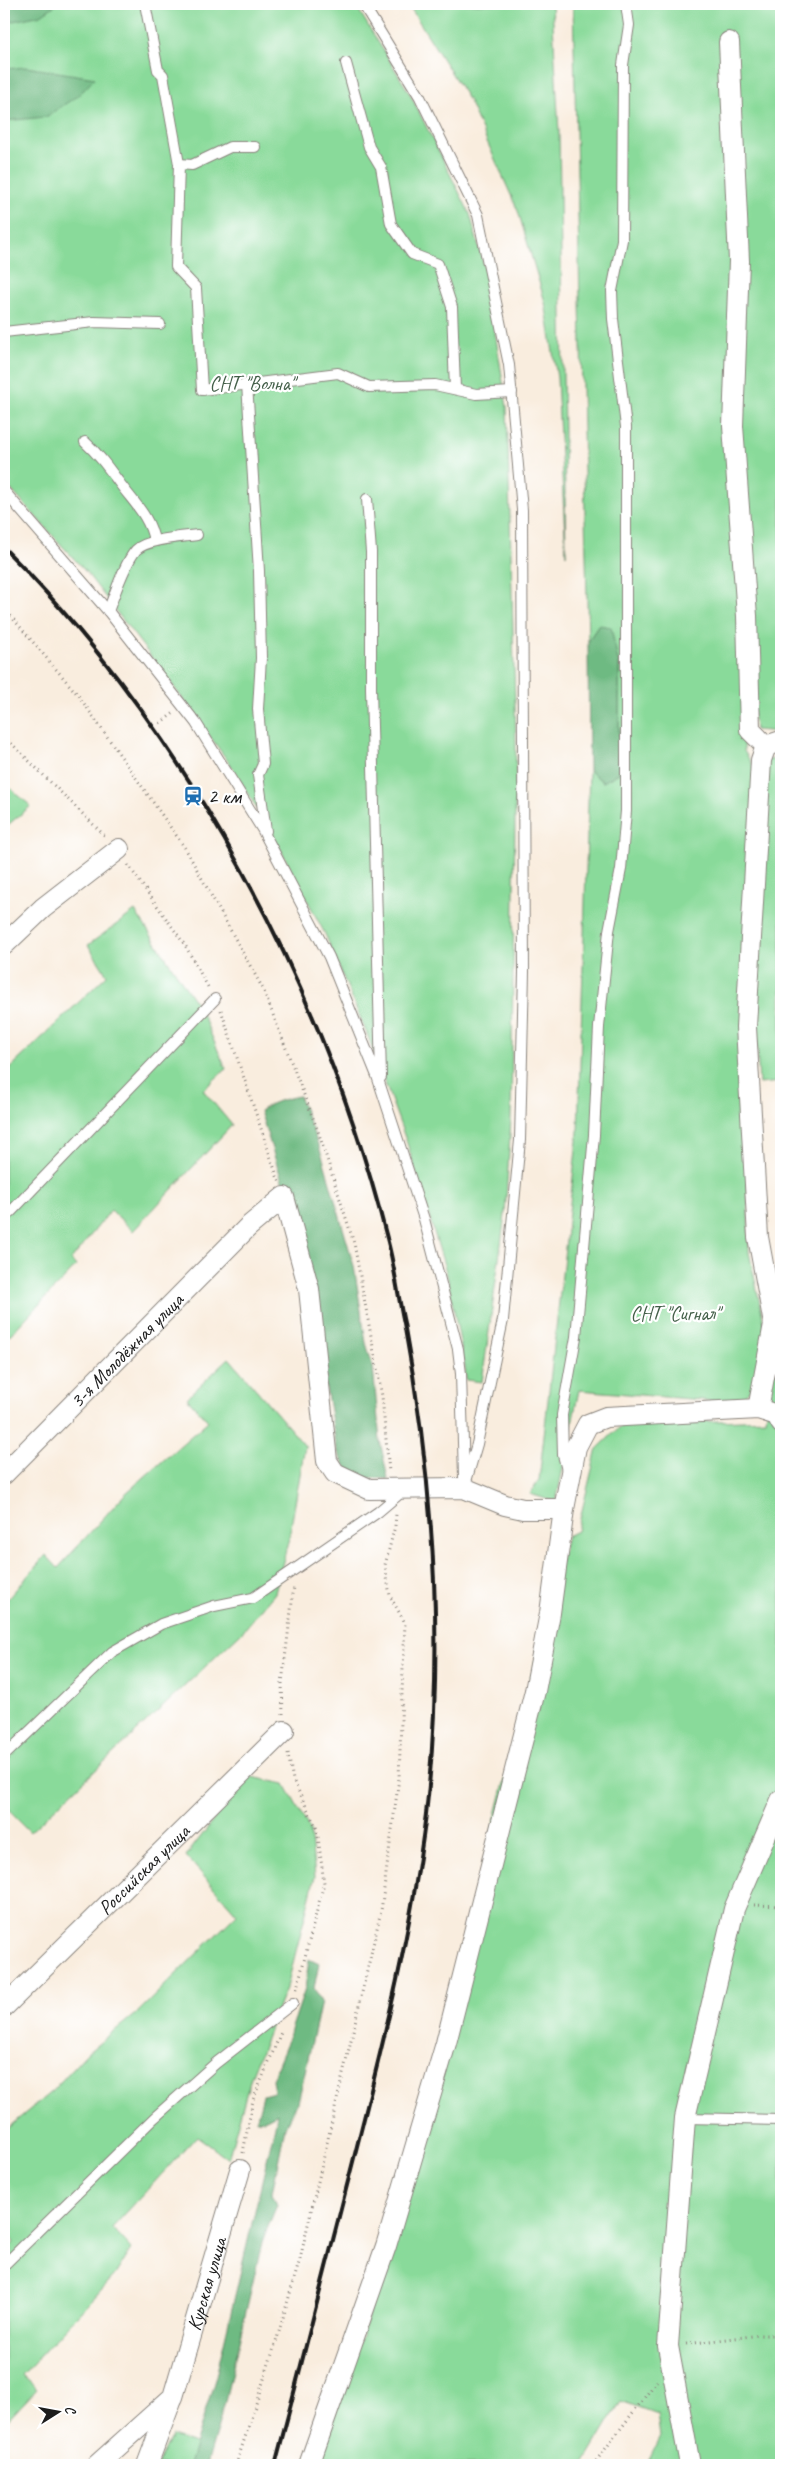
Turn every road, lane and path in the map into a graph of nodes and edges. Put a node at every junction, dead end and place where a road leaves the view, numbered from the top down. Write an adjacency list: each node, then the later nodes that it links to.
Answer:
1 (146, 4): 7 (lane)
2 (363, 4): 12 (lane)
3 (626, 4): 33 (lane)
4 (728, 42): 21 (street)
5 (346, 63): 11 (lane)
6 (255, 147): 7 (lane)
7 (179, 164): 10 (lane)
8 (160, 324): 9 (lane)
9 (4, 332)
10 (247, 384): 11 (lane); 22 (lane)
11 (455, 390): 12 (lane)
12 (512, 392): 34 (lane)
13 (85, 442): 17 (lane)
14 (4, 491): 19 (lane)
15 (367, 498): 26 (lane)
16 (197, 535): 17 (lane)
17 (154, 541): 19 (lane)
18 (4, 608): 35 (path)
19 (108, 611): 22 (lane)
20 (4, 736): 23 (path)
21 (774, 744): 29 (street)
22 (267, 839): 26 (lane)
23 (119, 849): 24 (street); 25 (path)
24 (4, 945)
25 (215, 999): 27 (path); 28 (lane)
26 (381, 1086): 34 (lane)
27 (284, 1196): 32 (street, 3-я Молодёжная улица); 35 (street)
28 (4, 1219)
29 (778, 1316): 30 (street)
30 (758, 1409): 31 (street); 33 (street)
31 (781, 1423)
32 (4, 1474)
33 (570, 1481): 36 (street)
34 (464, 1488): 35 (street); 36 (street)
35 (399, 1492): 37 (lane); 54 (path)
36 (564, 1509): 55 (street)
37 (296, 1567): 38 (path); 39 (lane)
38 (284, 1731): 43 (path); 44 (street, Российская улица)
39 (4, 1756)
40 (781, 1800): 41 (street)
41 (736, 1904): 42 (path); 45 (street)
42 (781, 1906)
43 (293, 2003): 47 (path); 48 (lane)
44 (4, 2007)
45 (685, 2118): 46 (lane); 50 (street)
46 (781, 2120)
47 (240, 2170): 51 (street, Курская улица)
48 (4, 2264)
49 (781, 2335): 50 (path)
50 (669, 2354): 56 (path); 57 (street)
51 (173, 2397): 52 (street); 53 (street, Курская улица)
52 (97, 2465)
53 (148, 2465)
54 (236, 2465)
55 (309, 2465)
56 (594, 2465)
57 (690, 2465)

